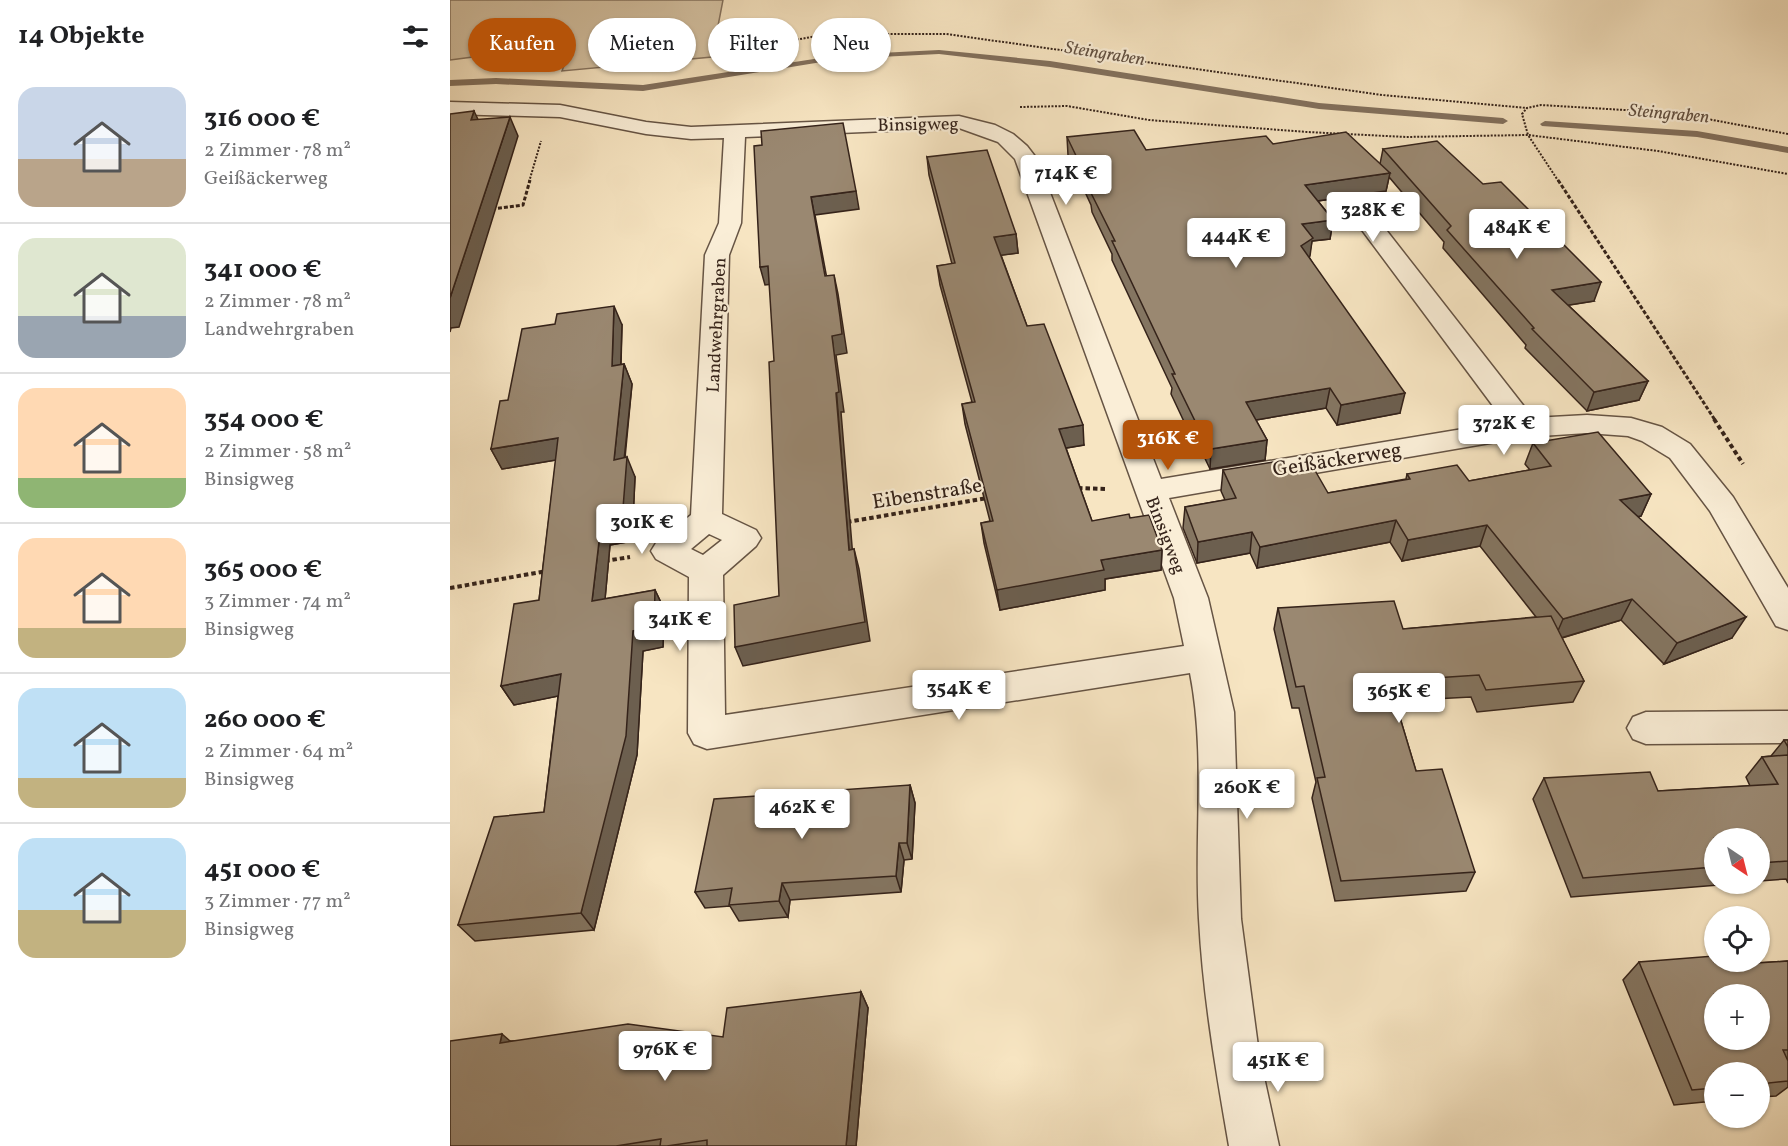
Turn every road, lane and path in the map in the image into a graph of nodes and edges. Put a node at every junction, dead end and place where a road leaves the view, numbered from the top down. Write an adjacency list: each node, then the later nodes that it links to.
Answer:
1 (799, 39): 4 (path)
2 (1017, 107): 6 (path)
3 (450, 108): 5 (street, Binsigweg)
4 (1527, 108): 8 (path); 9 (path)
5 (560, 111): 7 (street, Binsigweg); 12 (path)
6 (1307, 132): 9 (path); 10 (path)
7 (735, 133): 17 (street, Binsigweg); 19 (street, Landwehrgraben)
8 (1788, 134)
9 (1528, 135): 11 (path); 15 (path)
10 (1313, 141)
11 (1788, 174)
12 (481, 210)
13 (1369, 224): 14 (street)
14 (1525, 428): 17 (street, Geißäckerweg); 26 (street, Geißäckerweg)
15 (1747, 471)
16 (1066, 488): 17 (path)
17 (1150, 491): 27 (street, Binsigweg)
18 (996, 497): 20 (path, Eibenstraße)
19 (706, 519): 21 (street); 24 (street)
20 (844, 522)
21 (667, 551): 22 (path); 24 (street)
22 (596, 563)
23 (551, 571): 25 (path)
24 (706, 571): 27 (street)
25 (450, 588)
26 (1788, 617)
27 (1204, 657): 30 (street, Binsigweg)
28 (1788, 727): 29 (street)
29 (1646, 728)
30 (1254, 1146)

